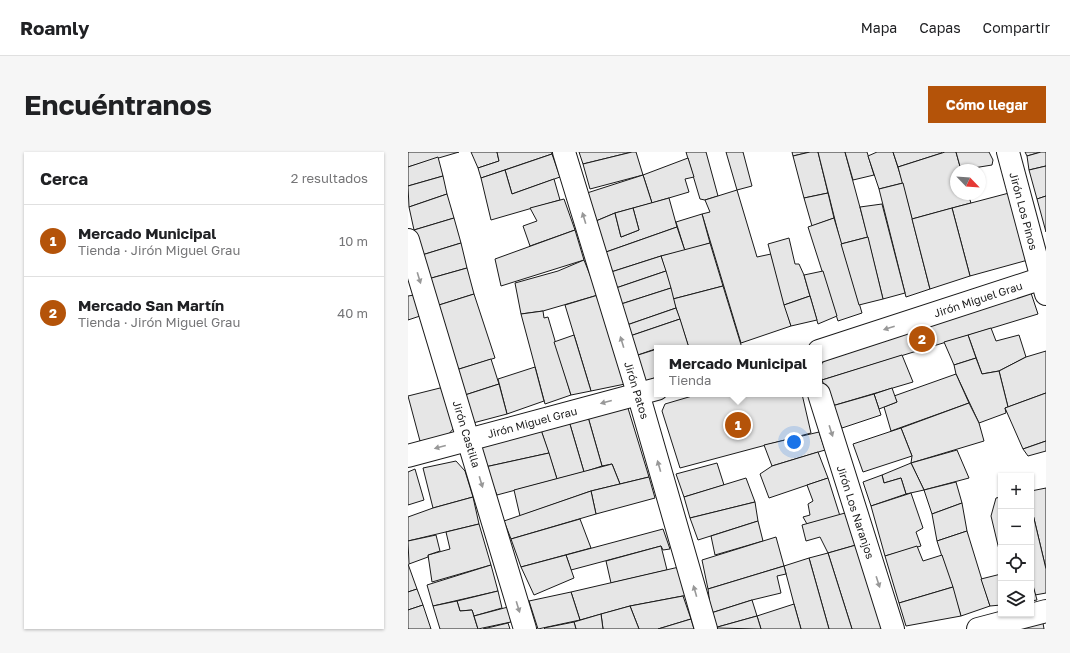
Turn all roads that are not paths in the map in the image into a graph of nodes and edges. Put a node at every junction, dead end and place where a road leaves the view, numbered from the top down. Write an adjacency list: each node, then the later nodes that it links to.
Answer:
1 (564, 152): 6 (street, Jirón Patos, one-way to 1)
2 (1008, 152): 4 (street, Jirón Los Pinos)
3 (408, 240): 8 (street, Jirón Castilla, one-way to 8)
4 (1045, 283): 5 (street, Jirón Miguel Grau, one-way to 5)
5 (822, 350)
6 (648, 391): 8 (street, Jirón Miguel Grau, one-way to 8); 12 (street, Jirón Patos, one-way to 6)
7 (820, 397): 13 (street, Jirón Los Naranjos, one-way to 13)
8 (469, 440): 9 (street, Jirón Miguel Grau, one-way to 9); 11 (street, Jirón Castilla, one-way to 11)
9 (408, 456)
10 (1046, 611): 14 (street)
11 (525, 629)
12 (706, 629)
13 (893, 629)
14 (978, 629)

